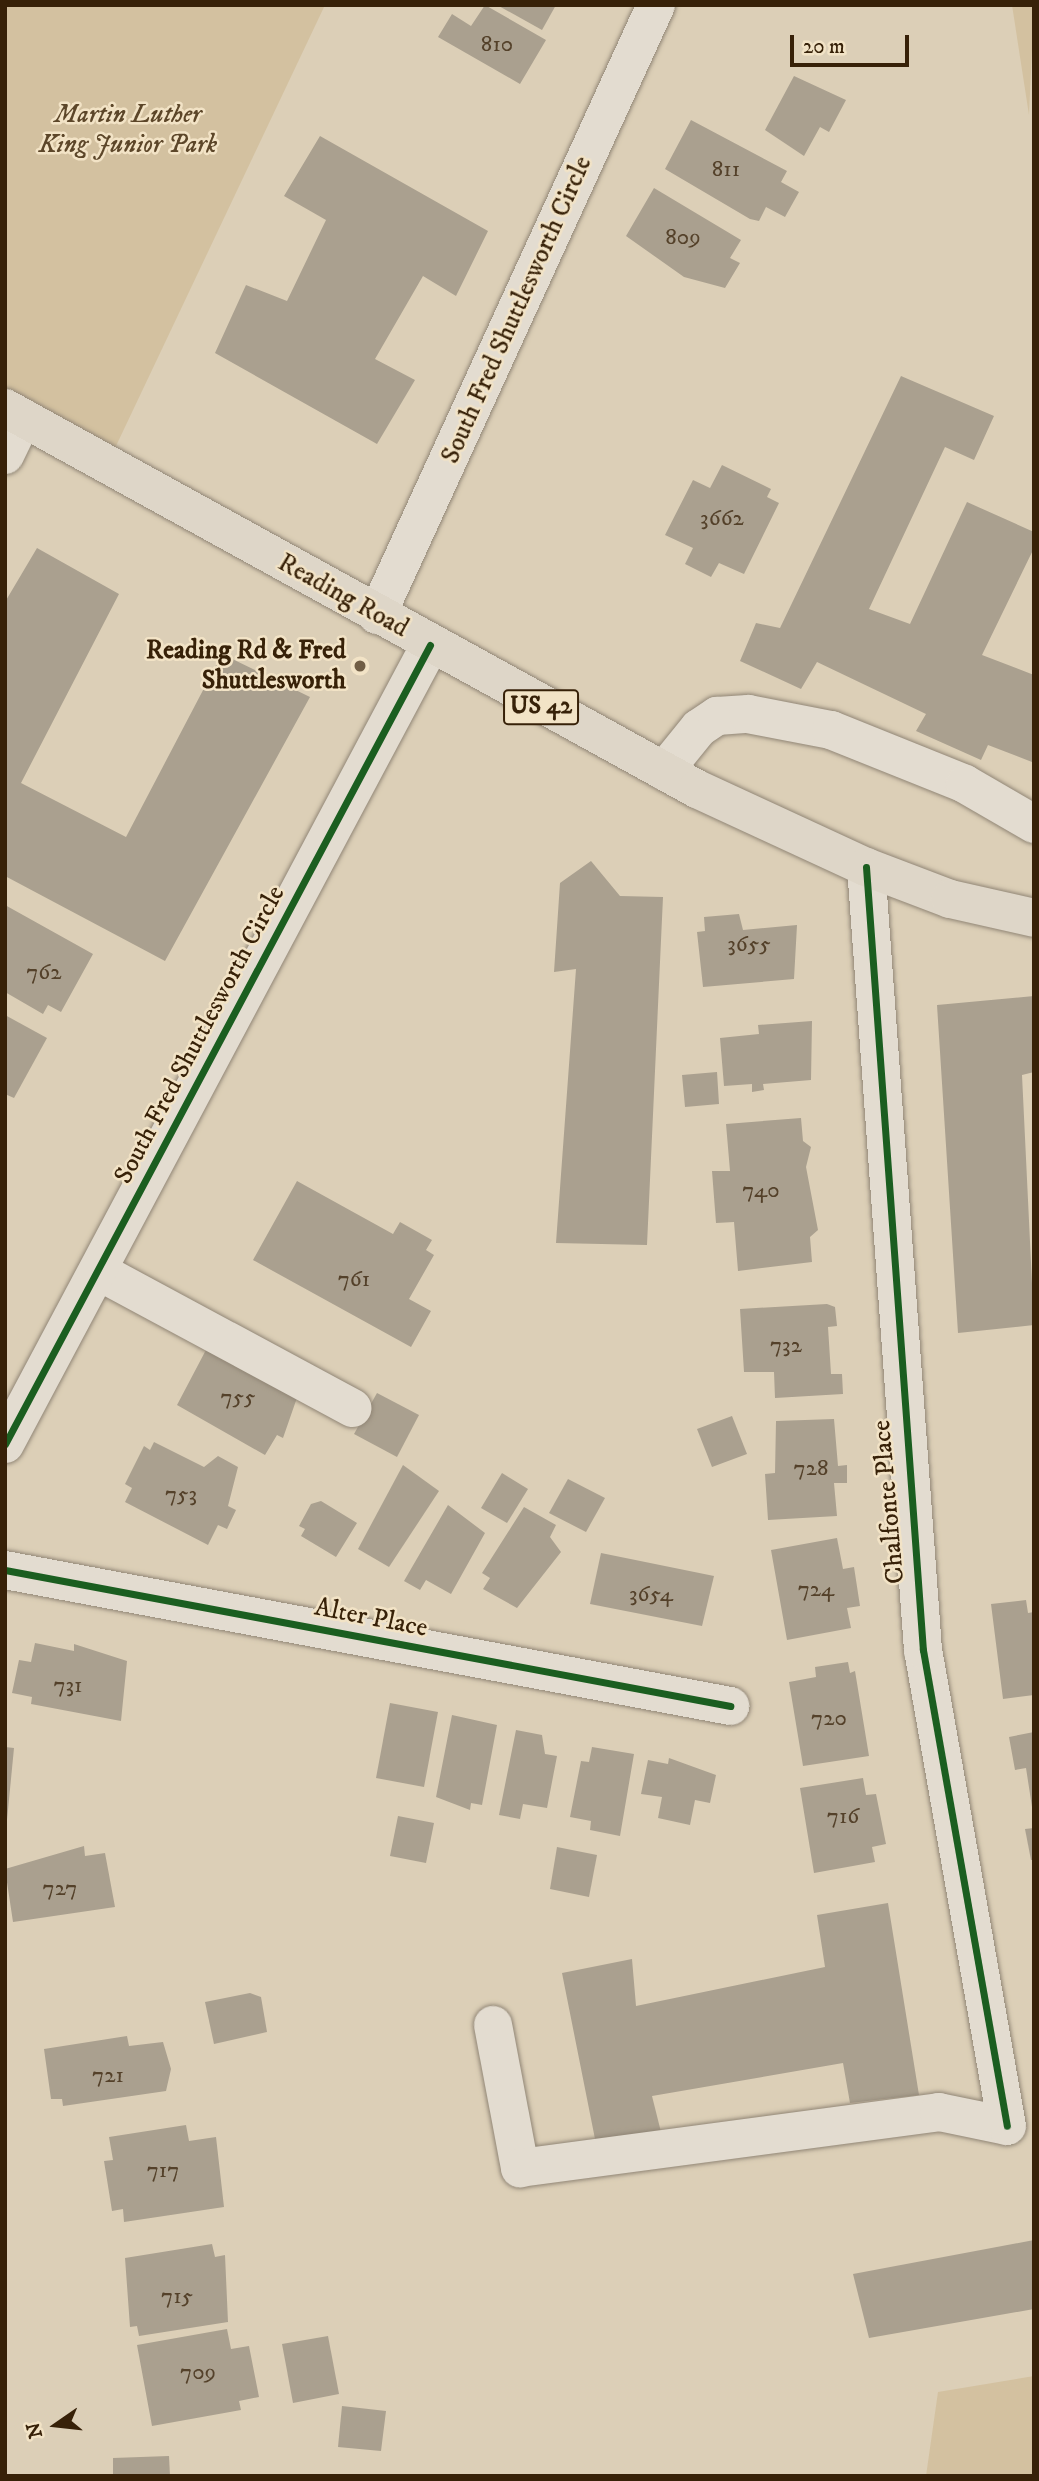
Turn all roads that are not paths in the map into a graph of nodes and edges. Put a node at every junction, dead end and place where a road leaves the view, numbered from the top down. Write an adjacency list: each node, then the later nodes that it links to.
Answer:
1 (656, 5): 4 (street, South Fred Shuttlesworth Circle)
2 (14, 413): 3 (street); 4 (main road, Reading Road / US 42)
3 (5, 455)
4 (377, 615): 5 (main road, Reading Road / US 42)
5 (430, 645): 6 (main road, Reading Road / US 42); 10 (street, South Fred Shuttlesworth Circle)
6 (664, 771): 7 (street); 8 (main road, Reading Road / US 42)
7 (1034, 824)
8 (866, 867): 9 (main road, Reading Road / US 42); 15 (street, Chalfonte Place)
9 (1034, 918)
10 (98, 1271): 11 (street); 12 (street, South Fred Shuttlesworth Circle)
11 (352, 1408)
12 (5, 1444)
13 (5, 1570): 14 (street, Alter Place)
14 (730, 1706)
15 (493, 2025)

